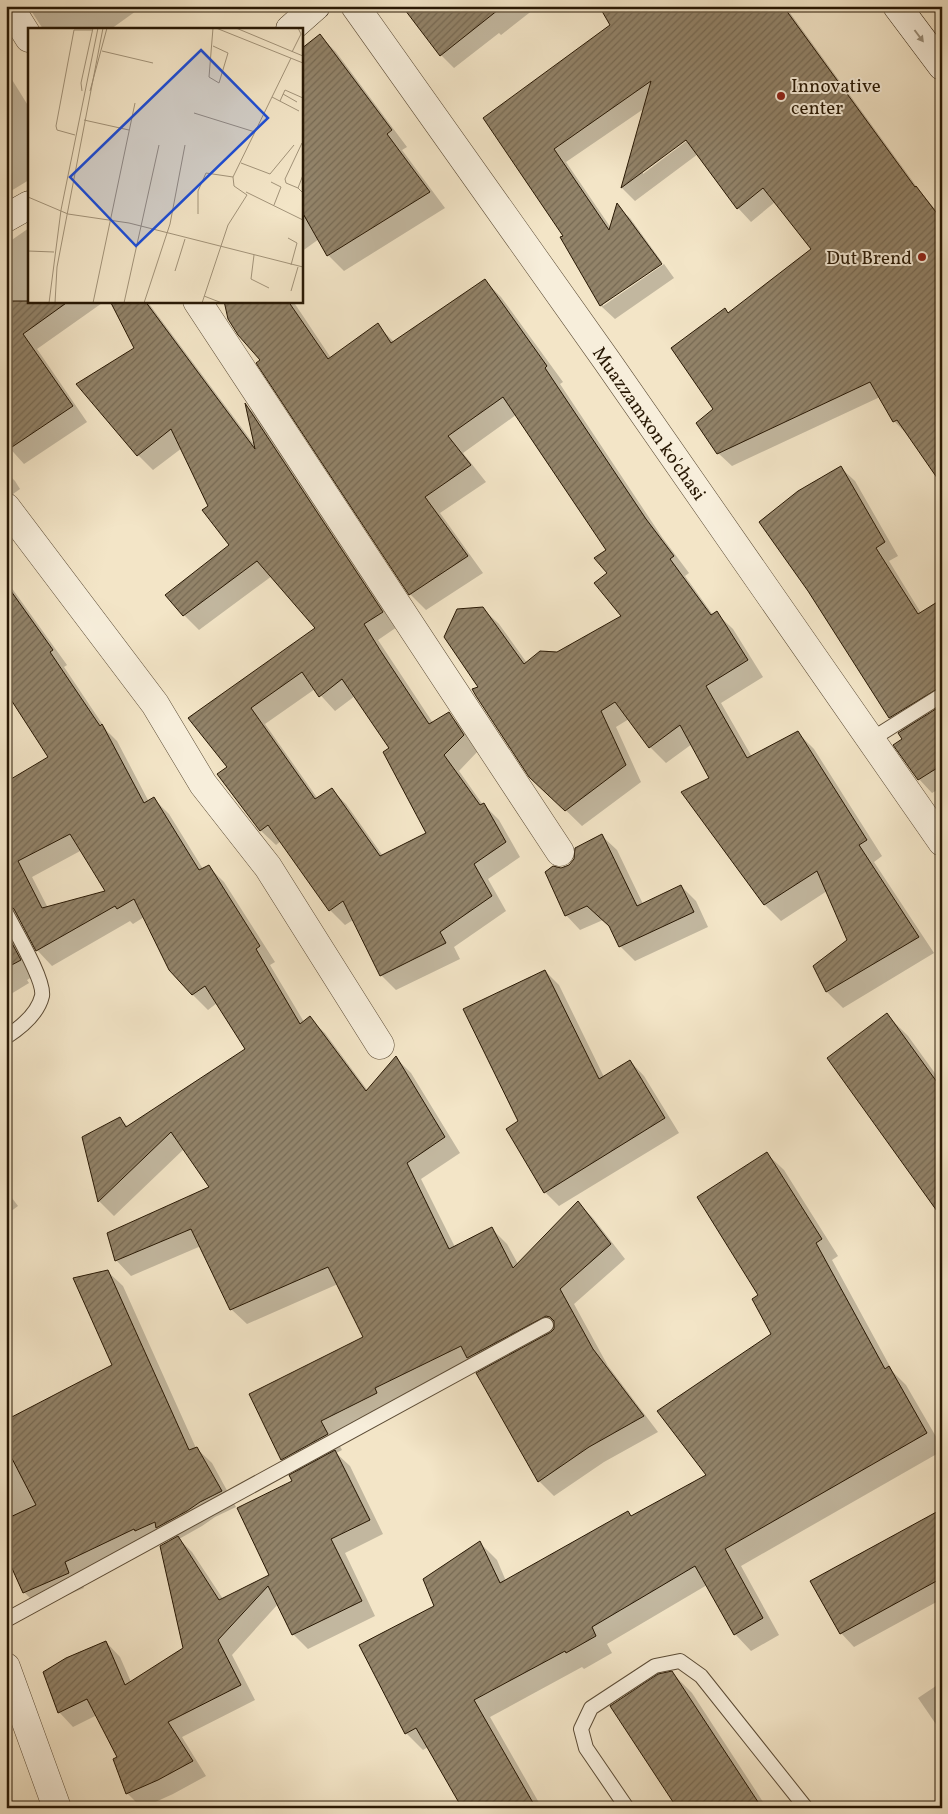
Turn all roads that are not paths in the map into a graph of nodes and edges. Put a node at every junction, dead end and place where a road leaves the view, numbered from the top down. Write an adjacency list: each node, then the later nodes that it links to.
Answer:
1 (9, 6): 6 (street)
2 (316, 6): 5 (street)
3 (356, 6): 13 (street, Muazzamxon ko'chasi)
4 (897, 6): 7 (street, one-way to 7)
5 (291, 28)
6 (28, 36)
7 (942, 66)
8 (28, 206): 9 (street)
9 (6, 218)
10 (198, 302): 15 (street)
11 (6, 507): 18 (street)
12 (942, 695): 13 (lane)
13 (872, 739): 14 (street, Muazzamxon ko'chasi)
14 (942, 842)
15 (560, 852)
16 (6, 913): 17 (lane)
17 (6, 1037)
18 (380, 1045)
19 (546, 1325): 20 (lane)
20 (6, 1620)
21 (6, 1667): 22 (street)
22 (57, 1808)
23 (627, 1808): 24 (lane)
24 (806, 1808)

